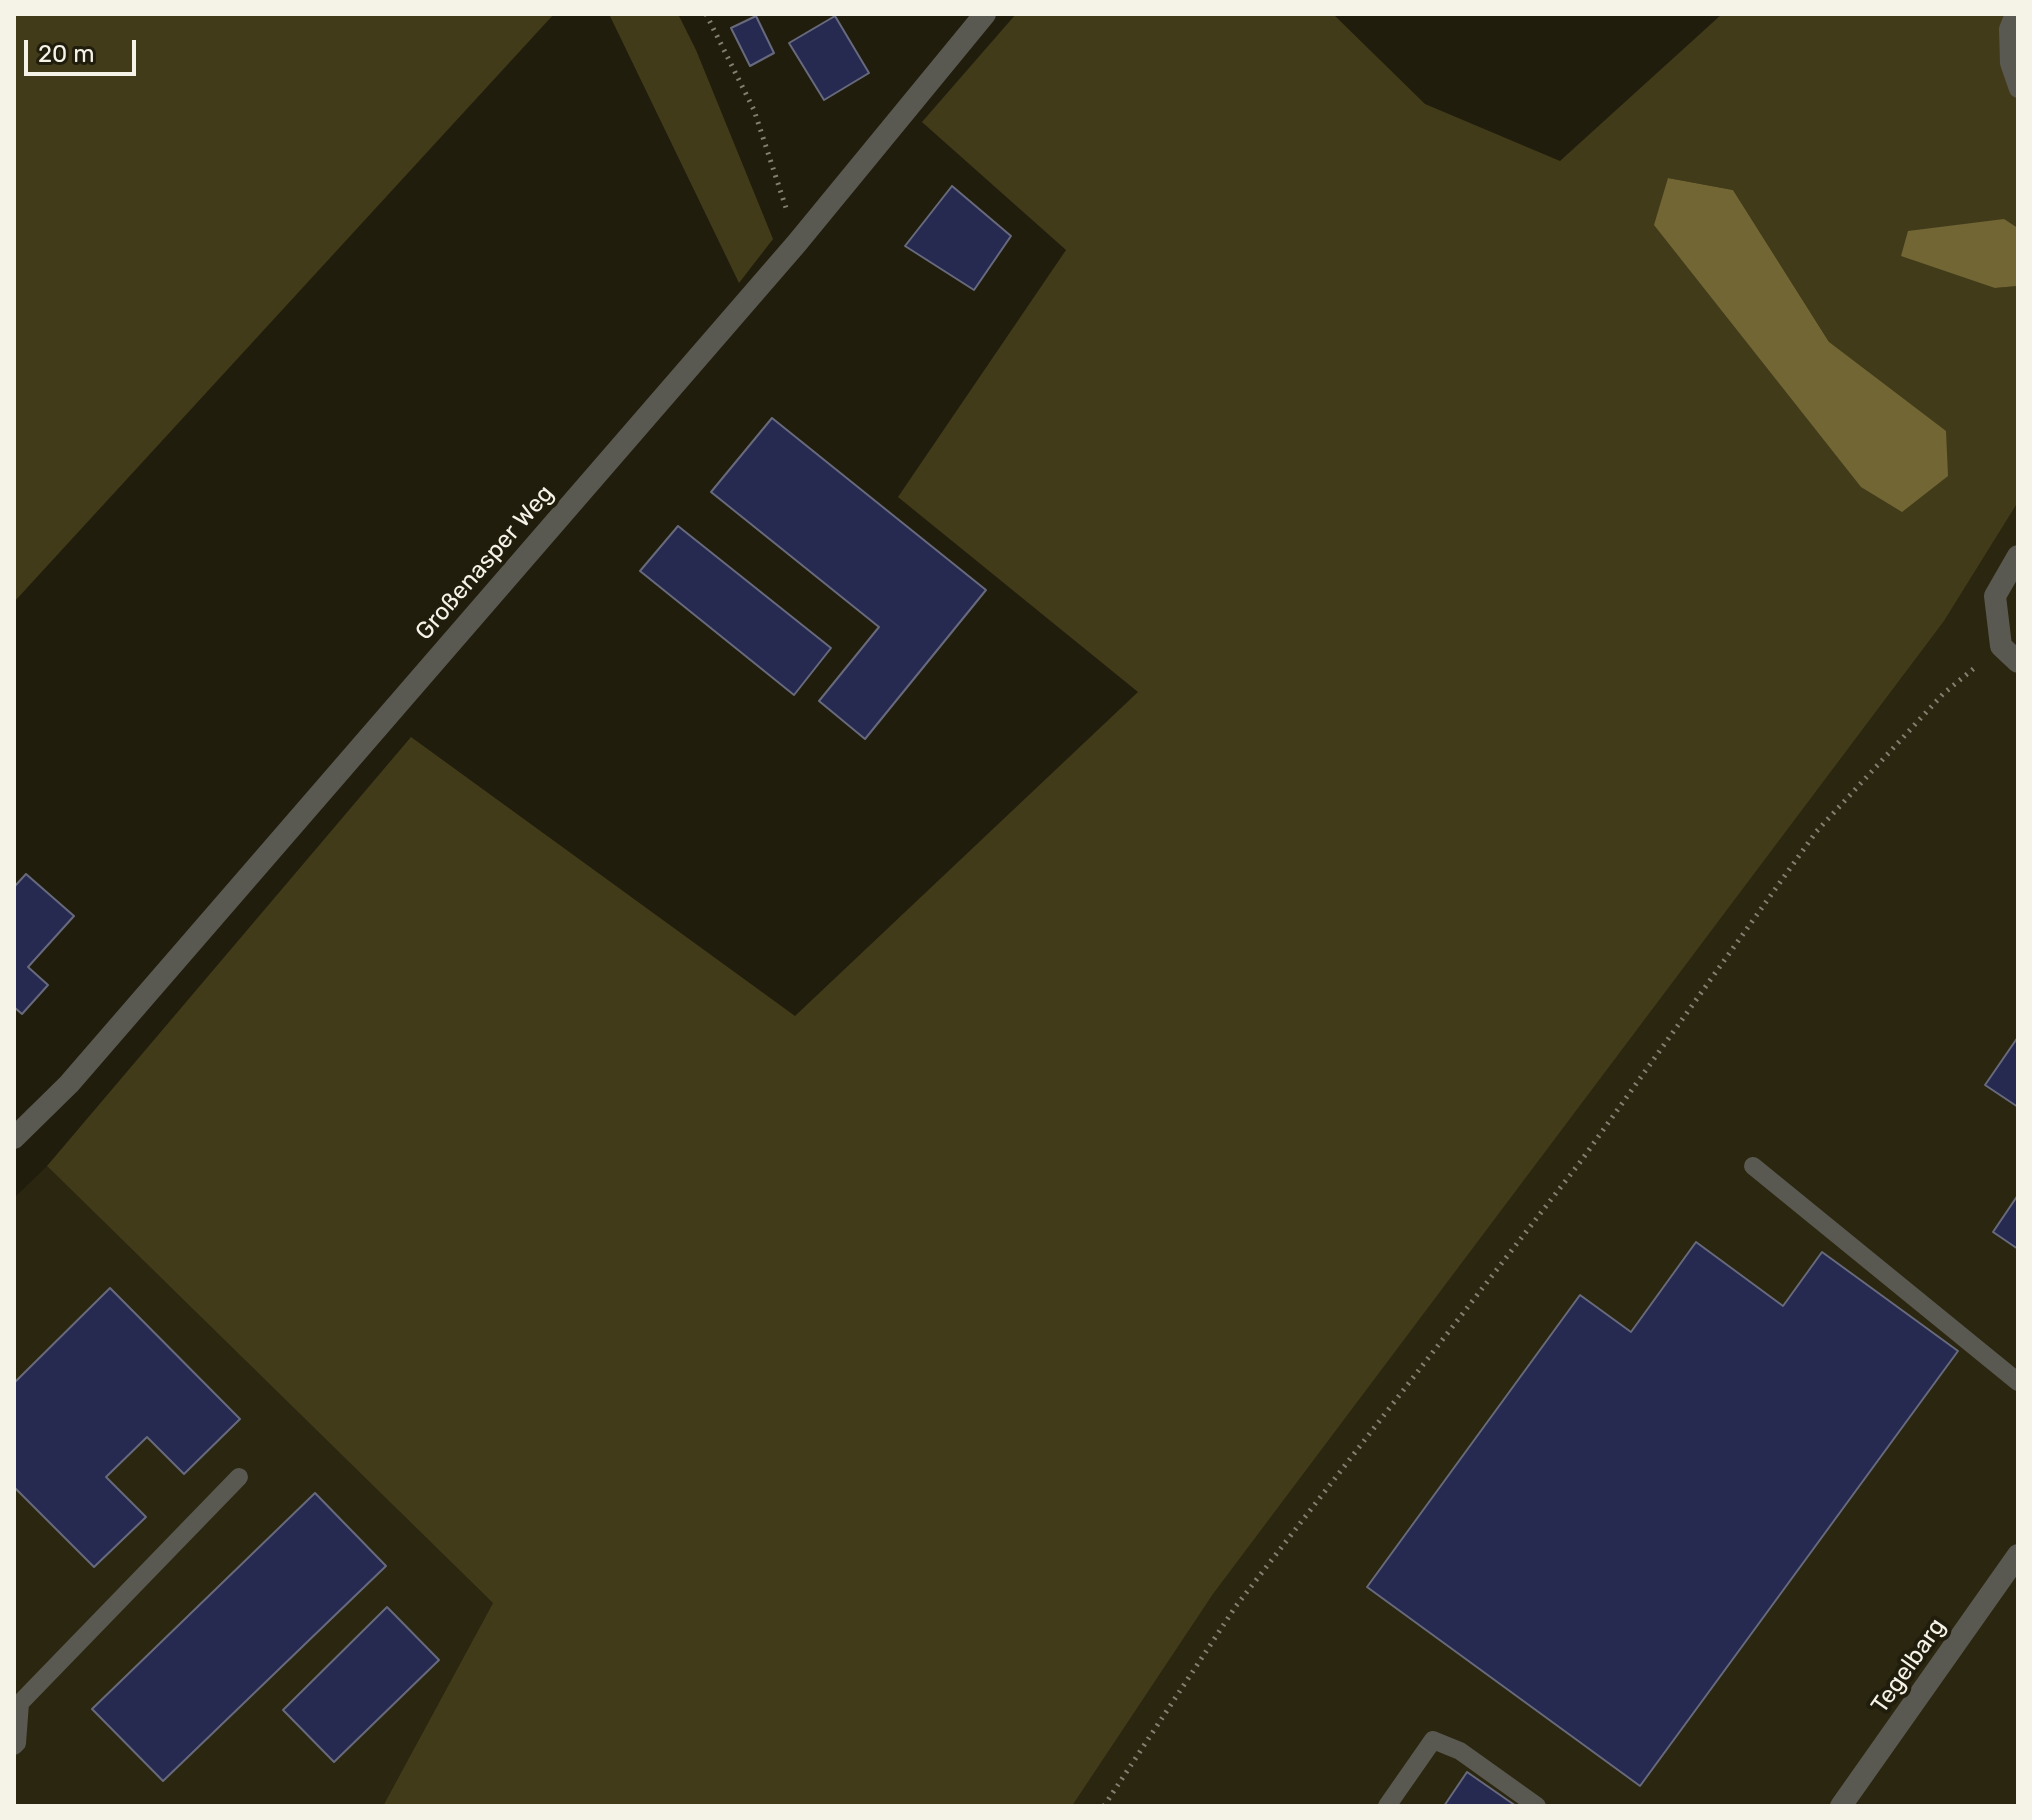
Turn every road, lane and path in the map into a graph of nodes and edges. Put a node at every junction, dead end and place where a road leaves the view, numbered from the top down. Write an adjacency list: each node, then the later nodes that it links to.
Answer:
1 (706, 14): 5 (path)
2 (985, 14): 5 (street, Großenasper Weg)
3 (2014, 14): 4 (lane)
4 (2018, 89)
5 (797, 243): 9 (street, Großenasper Weg)
6 (2018, 556): 7 (street)
7 (2001, 646): 8 (street); 15 (path)
8 (2018, 662)
9 (14, 1138)
10 (1753, 1166): 11 (lane)
11 (2018, 1382)
12 (239, 1477): 14 (lane)
13 (2018, 1555): 18 (street, Tegelbarg)
14 (14, 1746)
15 (1104, 1806)
16 (1387, 1806): 17 (lane)
17 (1537, 1806)
18 (1841, 1806)

